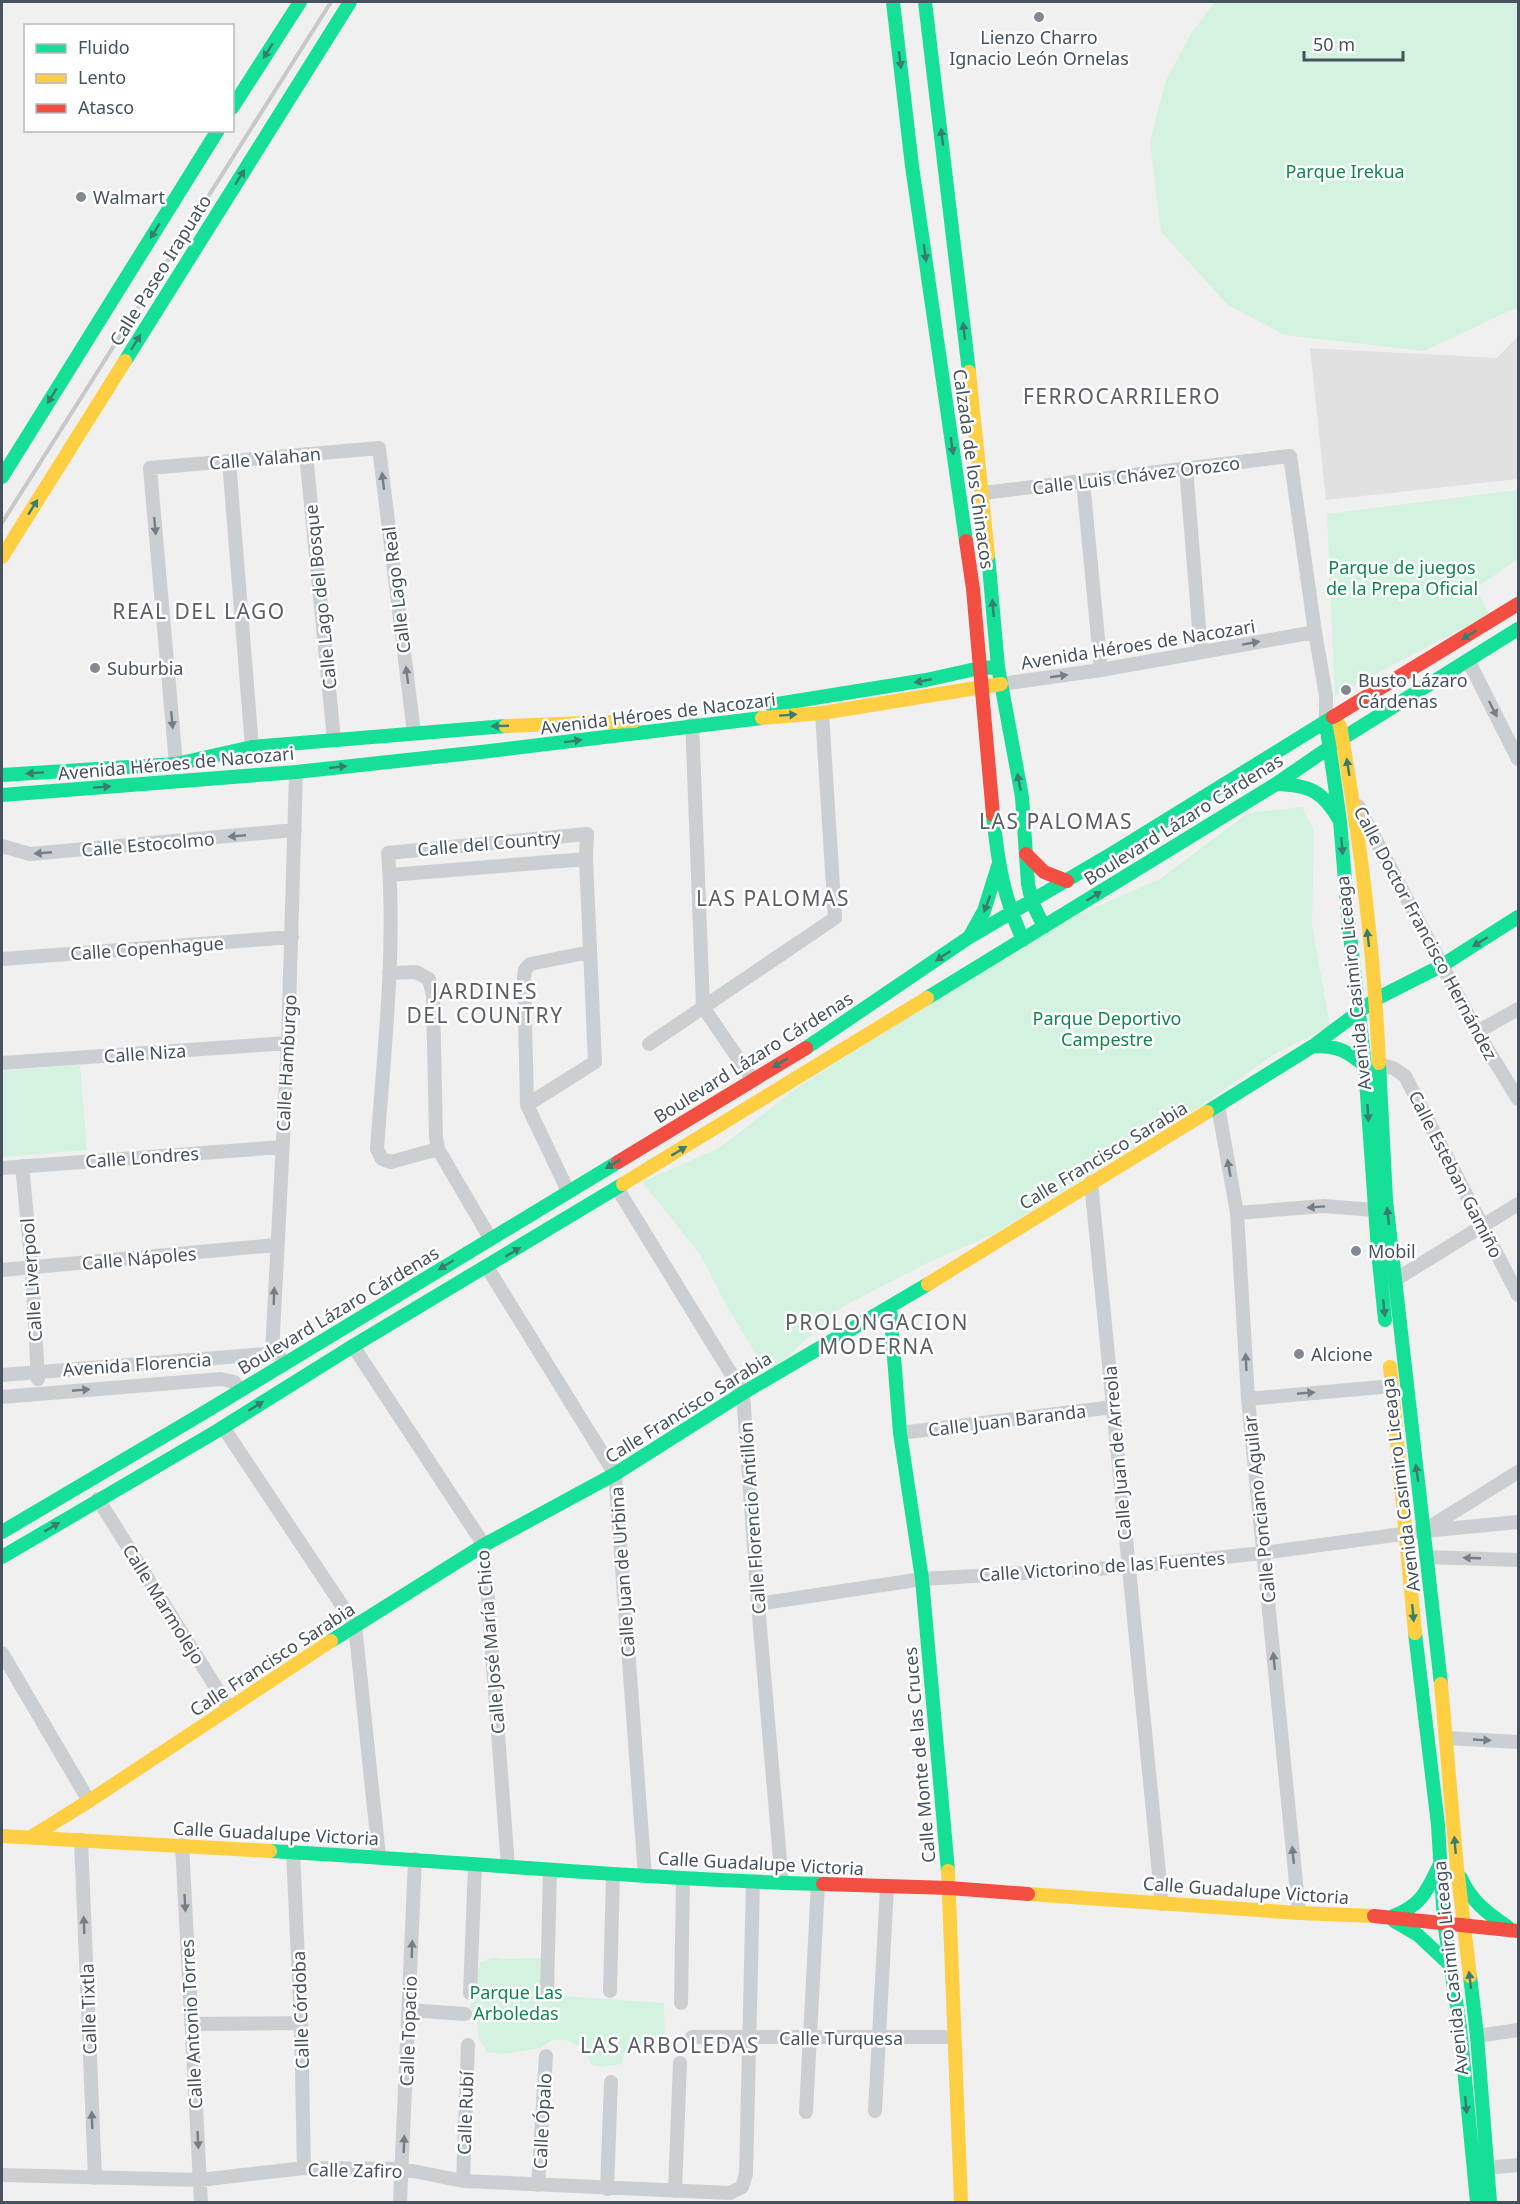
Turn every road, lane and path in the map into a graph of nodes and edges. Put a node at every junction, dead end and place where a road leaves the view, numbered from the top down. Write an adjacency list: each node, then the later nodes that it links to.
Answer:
1 (300, 2): 5 (main road, one-way to 5)
2 (350, 2): 15 (main road, Calle Paseo Irapuato, one-way to 2)
3 (893, 2): 22 (main road, Calzada de los Chinacos, one-way to 22)
4 (925, 2): 14 (main road, Calzada de los Chinacos, one-way to 4)
5 (234, 105)
6 (217, 132): 12 (main road, Calle Paseo Irapuato, one-way to 12)
7 (379, 448): 8 (street, Calle Yalahan); 31 (street, Calle Lago Real, one-way to 7)
8 (306, 454): 10 (street, Calle Yalahan); 33 (street, Calle Lago del Bosque)
9 (1290, 456): 11 (street, Calle Luis Chávez Orozco); 18 (street, Avenida Casimiro Liceaga)
10 (229, 461): 35 (street); 37 (street, Calle Yalahan, one-way to 37)
11 (1186, 468): 13 (street, Calle Luis Chávez Orozco); 19 (street)
12 (2, 477)
13 (1083, 481): 14 (street, Calle Luis Chávez Orozco); 23 (street)
14 (983, 493): 21 (main road, Calzada de los Chinacos, one-way to 14)
15 (2, 557)
16 (1518, 604): 28 (main road, Boulevard Lázaro Cárdenas, one-way to 28)
17 (1518, 629): 20 (main road, Boulevard Lázaro Cárdenas)
18 (1315, 632): 19 (street, Avenida Héroes de Nacozari, one-way to 18); 26 (street, Avenida Casimiro Liceaga)
19 (1202, 652): 23 (street, Avenida Héroes de Nacozari)
20 (1468, 660): 32 (main road, Boulevard Lázaro Cárdenas); 36 (street, one-way to 36)
21 (998, 667): 22 (main road, Avenida Héroes de Nacozari); 24 (main road, Calzada de los Chinacos)
22 (980, 668): 25 (main road, Calzada de los Chinacos); 29 (main road, Avenida Héroes de Nacozari, one-way to 29)
23 (1101, 670): 24 (street, Avenida Héroes de Nacozari, one-way to 23)
24 (1001, 684): 25 (main road, Avenida Héroes de Nacozari); 46 (main road, Calzada de los Chinacos, one-way to 24)
25 (981, 687): 27 (main road, Avenida Héroes de Nacozari); 48 (main road, Calzada de los Chinacos)
26 (1326, 696): 28 (street, Avenida Casimiro Liceaga); 30 (street, Avenida Casimiro Liceaga)
27 (822, 713): 29 (main road, Avenida Héroes de Nacozari, one-way to 27); 65 (street)
28 (1338, 715): 30 (main road, Boulevard Lázaro Cárdenas); 32 (main road, Avenida Casimiro Liceaga)
29 (692, 722): 31 (main road, Avenida Héroes de Nacozari, one-way to 31); 38 (main road, Avenida Héroes de Nacozari, one-way to 29); 65 (street)
30 (1326, 723): 34 (main road, Avenida Casimiro Liceaga); 50 (main road, Boulevard Lázaro Cárdenas)
31 (414, 733): 33 (main road, Avenida Héroes de Nacozari)
32 (1343, 738): 34 (main road, Boulevard Lázaro Cárdenas); 42 (main road, Avenida Casimiro Liceaga, one-way to 32)
33 (334, 740): 35 (main road, Avenida Héroes de Nacozari)
34 (1330, 746): 40 (main road, Boulevard Lázaro Cárdenas); 43 (main road, Avenida Casimiro Liceaga)
35 (252, 747): 37 (main road, Avenida Héroes de Nacozari)
36 (1518, 759)
37 (176, 764): 39 (main road, Avenida Héroes de Nacozari, one-way to 39)
38 (296, 772): 41 (main road, Avenida Héroes de Nacozari, one-way to 38); 44 (street, Calle Hamburgo)
39 (2, 775)
40 (1276, 784): 43 (main road); 54 (main road, Boulevard Lázaro Cárdenas, one-way to 40)
41 (2, 795)
42 (1353, 797): 60 (main road, Avenida Casimiro Liceaga, one-way to 42); 61 (street, Calle Doctor Francisco Hernández)
43 (1340, 821): 67 (main road, Avenida Casimiro Liceaga, one-way to 67)
44 (295, 830): 45 (street, Calle Estocolmo, one-way to 45); 55 (street, Calle Hamburgo)
45 (2, 846)
46 (1026, 854): 50 (main road); 51 (main road, Calzada de los Chinacos)
47 (586, 859): 49 (street, Calle del Country); 49 (street, Calle del Country); 58 (street, Calle del Country)
48 (998, 866): 52 (main road, Calzada de los Chinacos); 56 (main road, one-way to 56)
49 (390, 875): 62 (street, Calle del Country)
50 (1067, 881): 51 (main road, Boulevard Lázaro Cárdenas)
51 (1032, 902): 52 (main road, Boulevard Lázaro Cárdenas); 54 (main road, Calzada de los Chinacos)
52 (1011, 914): 56 (main road, Boulevard Lázaro Cárdenas); 57 (main road, Calzada de los Chinacos)
53 (1518, 917): 61 (main road, Calle Francisco Sarabia, one-way to 61)
54 (1044, 927): 57 (main road, Boulevard Lázaro Cárdenas)
55 (292, 937): 59 (street, Calle Copenhague); 69 (street, Calle Hamburgo)
56 (969, 938): 75 (main road, Boulevard Lázaro Cárdenas, one-way to 75)
57 (1023, 940): 84 (main road, Boulevard Lázaro Cárdenas, one-way to 57)
58 (590, 952): 77 (street, Calle del Country); 77 (street)
59 (2, 959)
60 (1371, 966): 63 (main road); 64 (main road, Avenida Casimiro Liceaga)
61 (1441, 966): 63 (main road, Calle Francisco Sarabia); 68 (street, Calle Doctor Francisco Hernández)
62 (389, 973): 80 (street); 80 (street, Calle del Country)
63 (1404, 984): 64 (main road, Calle Francisco Sarabia)
64 (1376, 999): 67 (main road, Calle Francisco Sarabia); 73 (main road, Avenida Casimiro Liceaga)
65 (703, 1007): 70 (street); 75 (street)
66 (1518, 1008): 68 (street)
67 (1358, 1013): 71 (main road, Calle Francisco Sarabia); 74 (main road, Avenida Casimiro Liceaga)
68 (1477, 1032): 76 (street, Calle Doctor Francisco Hernández)
69 (288, 1042): 72 (street, Calle Niza); 79 (street, Calle Hamburgo)
70 (649, 1044)
71 (1313, 1046): 74 (main road); 78 (main road, Calle Francisco Sarabia)
72 (2, 1063)
73 (1381, 1065): 89 (street, Calle Esteban Gamiño); 95 (main road, Avenida Casimiro Liceaga, one-way to 73)
74 (1365, 1066): 87 (main road, Avenida Casimiro Liceaga, one-way to 87)
75 (753, 1080): 85 (main road, Boulevard Lázaro Cárdenas, one-way to 85)
76 (1518, 1099)
77 (527, 1105): 85 (street)
78 (1218, 1106): 83 (main road, Calle Francisco Sarabia); 88 (street, Calle Ponciano Aguilar, one-way to 78)
79 (282, 1147): 81 (street, Calle Londres); 91 (street, Calle Hamburgo)
80 (438, 1149): 90 (street)
81 (22, 1166): 82 (street, Calle Londres); 93 (street, Calle Liverpool)
82 (2, 1168)
83 (1091, 1182): 97 (main road, Calle Francisco Sarabia); 111 (street, Calle Juan de Arreola)
84 (617, 1188): 92 (main road, Boulevard Lázaro Cárdenas, one-way to 84); 108 (street, Calle Florencio Antillón)
85 (568, 1191): 90 (main road, Boulevard Lázaro Cárdenas)
86 (1518, 1204): 89 (street)
87 (1374, 1210): 88 (street, one-way to 88); 98 (main road, Avenida Casimiro Liceaga, one-way to 98)
88 (1237, 1213): 110 (street, Calle Ponciano Aguilar, one-way to 88)
89 (1484, 1227): 95 (street); 96 (street, Calle Esteban Gamiño)
90 (490, 1238): 100 (main road, Boulevard Lázaro Cárdenas, one-way to 100)
91 (276, 1245): 93 (street, Calle Nápoles); 102 (street, Calle Hamburgo, one-way to 91)
92 (488, 1267): 99 (main road, Boulevard Lázaro Cárdenas); 115 (street, Calle Juan de Urbina)
93 (32, 1268): 94 (street, Calle Nápoles); 103 (street, Calle Liverpool)
94 (2, 1270)
95 (1395, 1280): 118 (main road, Avenida Casimiro Liceaga, one-way to 95)
96 (1518, 1296)
97 (890, 1307): 108 (main road, Calle Francisco Sarabia); 113 (main road, Calle Monte de las Cruces)
98 (1386, 1329)
99 (353, 1346): 112 (main road, Boulevard Lázaro Cárdenas, one-way to 99); 121 (street, Calle José María Chico)
100 (308, 1350): 102 (street, Avenida Florencia); 106 (main road, Boulevard Lázaro Cárdenas)
101 (1389, 1352): 105 (main road, Avenida Casimiro Liceaga)
102 (272, 1354): 103 (street, Avenida Florencia)
103 (38, 1372): 104 (street, Avenida Florencia); 107 (street, Calle Liverpool)
104 (2, 1375)
105 (1392, 1386): 110 (street, one-way to 105); 120 (main road, Avenida Casimiro Liceaga)
106 (240, 1390): 107 (street, Avenida Florencia, one-way to 106); 119 (main road, Boulevard Lázaro Cárdenas)
107 (39, 1393): 109 (street, Avenida Florencia)
108 (743, 1393): 115 (main road, Calle Francisco Sarabia); 128 (street, Calle Florencio Antillón)
109 (2, 1397)
110 (1248, 1399): 122 (street, Calle Ponciano Aguilar)
111 (1114, 1407): 113 (street, Calle Juan Baranda); 126 (street, Calle Juan de Arreola)
112 (223, 1427): 116 (main road, Boulevard Lázaro Cárdenas); 129 (street)
113 (900, 1434): 127 (main road, Calle Monte de las Cruces)
114 (1518, 1472): 118 (street)
115 (615, 1474): 121 (main road, Calle Francisco Sarabia); 149 (street, Calle Juan de Urbina)
116 (98, 1499): 123 (main road, Boulevard Lázaro Cárdenas, one-way to 116); 132 (street, Calle Marmolejo)
117 (1518, 1522): 118 (street, Calle Victorino de las Fuentes)
118 (1424, 1531): 120 (street, Calle Victorino de las Fuentes); 124 (main road, Avenida Casimiro Liceaga)
119 (2, 1532)
120 (1406, 1533): 122 (street, Calle Victorino de las Fuentes); 144 (main road, Avenida Casimiro Liceaga, one-way to 144)
121 (484, 1545): 129 (main road, Calle Francisco Sarabia); 145 (street, Calle José María Chico)
122 (1263, 1552): 126 (street, Calle Victorino de las Fuentes); 157 (street, Calle Ponciano Aguilar, one-way to 122)
123 (2, 1557)
124 (1426, 1557): 125 (street, one-way to 124); 133 (main road, Avenida Casimiro Liceaga)
125 (1518, 1560)
126 (1128, 1567): 127 (street, Calle Victorino de las Fuentes); 156 (street, Calle Juan de Arreola)
127 (921, 1579): 128 (street, Calle Victorino de las Fuentes); 155 (main road, Calle Monte de las Cruces)
128 (758, 1604): 152 (street, Calle Florencio Antillón)
129 (355, 1625): 132 (main road, Calle Francisco Sarabia); 141 (street)
130 (2, 1653): 131 (street)
131 (7, 1673): 135 (street)
132 (229, 1708): 135 (main road, Calle Francisco Sarabia)
133 (1446, 1738): 134 (street, one-way to 134); 146 (main road, Avenida Casimiro Liceaga, one-way to 133)
134 (1518, 1742)
135 (89, 1802): 137 (main road, Calle Francisco Sarabia)
136 (2, 1836): 137 (main road, Calle Guadalupe Victoria)
137 (31, 1837): 138 (main road, Calle Guadalupe Victoria)
138 (81, 1840): 139 (main road, Calle Guadalupe Victoria); 189 (street, Calle Tixtla, one-way to 138)
139 (182, 1845): 140 (main road, Calle Guadalupe Victoria); 170 (street, Calle Antonio Torres, one-way to 170)
140 (293, 1852): 141 (main road, Calle Guadalupe Victoria); 169 (street, Calle Córdoba)
141 (379, 1856): 142 (main road, Calle Guadalupe Victoria)
142 (415, 1859): 143 (main road, Calle Guadalupe Victoria); 167 (street, Calle Topacio, one-way to 142)
143 (475, 1864): 145 (main road, Calle Guadalupe Victoria); 165 (street)
144 (1439, 1866): 158 (main road); 159 (main road, Avenida Casimiro Liceaga)
145 (508, 1867): 147 (main road, Calle Guadalupe Victoria)
146 (1457, 1868): 160 (main road, Avenida Casimiro Liceaga); 161 (main road)
147 (550, 1870): 148 (main road, Calle Guadalupe Victoria); 164 (street)
148 (612, 1874): 149 (main road, Calle Guadalupe Victoria); 163 (street)
149 (645, 1876): 150 (main road, Calle Guadalupe Victoria)
150 (682, 1878): 151 (main road, Calle Guadalupe Victoria); 166 (street)
151 (753, 1882): 152 (main road, Calle Guadalupe Victoria); 174 (street)
152 (782, 1883): 153 (main road, Calle Guadalupe Victoria)
153 (818, 1884): 154 (main road, Calle Guadalupe Victoria); 176 (street)
154 (887, 1887): 155 (main road, Calle Guadalupe Victoria); 177 (street)
155 (949, 1888): 156 (main road, Calle Guadalupe Victoria); 175 (main road, Calle Monte de las Cruces)
156 (1162, 1904): 157 (main road, Calle Guadalupe Victoria)
157 (1299, 1913): 158 (main road, Calle Guadalupe Victoria)
158 (1387, 1917): 159 (main road, Calle Guadalupe Victoria); 162 (main road)
159 (1444, 1922): 160 (main road, Calle Guadalupe Victoria); 162 (main road, Avenida Casimiro Liceaga)
160 (1463, 1924): 161 (main road, Calle Guadalupe Victoria); 172 (main road, Avenida Casimiro Liceaga, one-way to 160)
161 (1516, 1930)
162 (1451, 1966): 198 (main road, Avenida Casimiro Liceaga, one-way to 198)
163 (610, 1991)
164 (547, 1992)
165 (470, 1994)
166 (681, 2003)
167 (409, 2010): 168 (street); 187 (street, Calle Topacio, one-way to 167)
168 (465, 2014)
169 (301, 2023): 170 (street); 185 (street, Calle Córdoba)
170 (191, 2024): 190 (street, Calle Antonio Torres, one-way to 190)
171 (1518, 2030): 172 (street)
172 (1477, 2036): 186 (main road, Avenida Casimiro Liceaga)
173 (692, 2037): 174 (street, Calle Turquesa)
174 (748, 2037): 176 (street, Calle Turquesa); 194 (street, Calle Zafiro)
175 (954, 2037): 177 (street, Calle Turquesa); 197 (main road, Calle Monte de las Cruces)
176 (810, 2038): 177 (street, Calle Turquesa); 183 (street)
177 (879, 2038): 182 (street)
178 (468, 2045): 191 (street, Calle Rubí)
179 (546, 2056): 192 (street, Calle Ópalo)
180 (680, 2063): 194 (street)
181 (611, 2082): 193 (street)
182 (875, 2111)
183 (806, 2112)
184 (1518, 2165): 186 (street)
185 (304, 2168): 187 (street, Calle Zafiro); 190 (street, Calle Zafiro)
186 (1487, 2168): 199 (main road, Avenida Casimiro Liceaga)
187 (403, 2169): 191 (street, Calle Zafiro); 196 (street, Calle Topacio)
188 (2, 2175): 189 (street, Calle Zafiro)
189 (95, 2178): 190 (street, Calle Zafiro)
190 (200, 2180): 195 (street, Calle Antonio Torres)
191 (463, 2181): 192 (street, Calle Zafiro)
192 (538, 2185): 193 (street, Calle Zafiro)
193 (607, 2189): 194 (street, Calle Zafiro)
194 (675, 2191)
195 (201, 2202)
196 (400, 2202)
197 (961, 2202)
198 (1477, 2202)
199 (1490, 2202)

